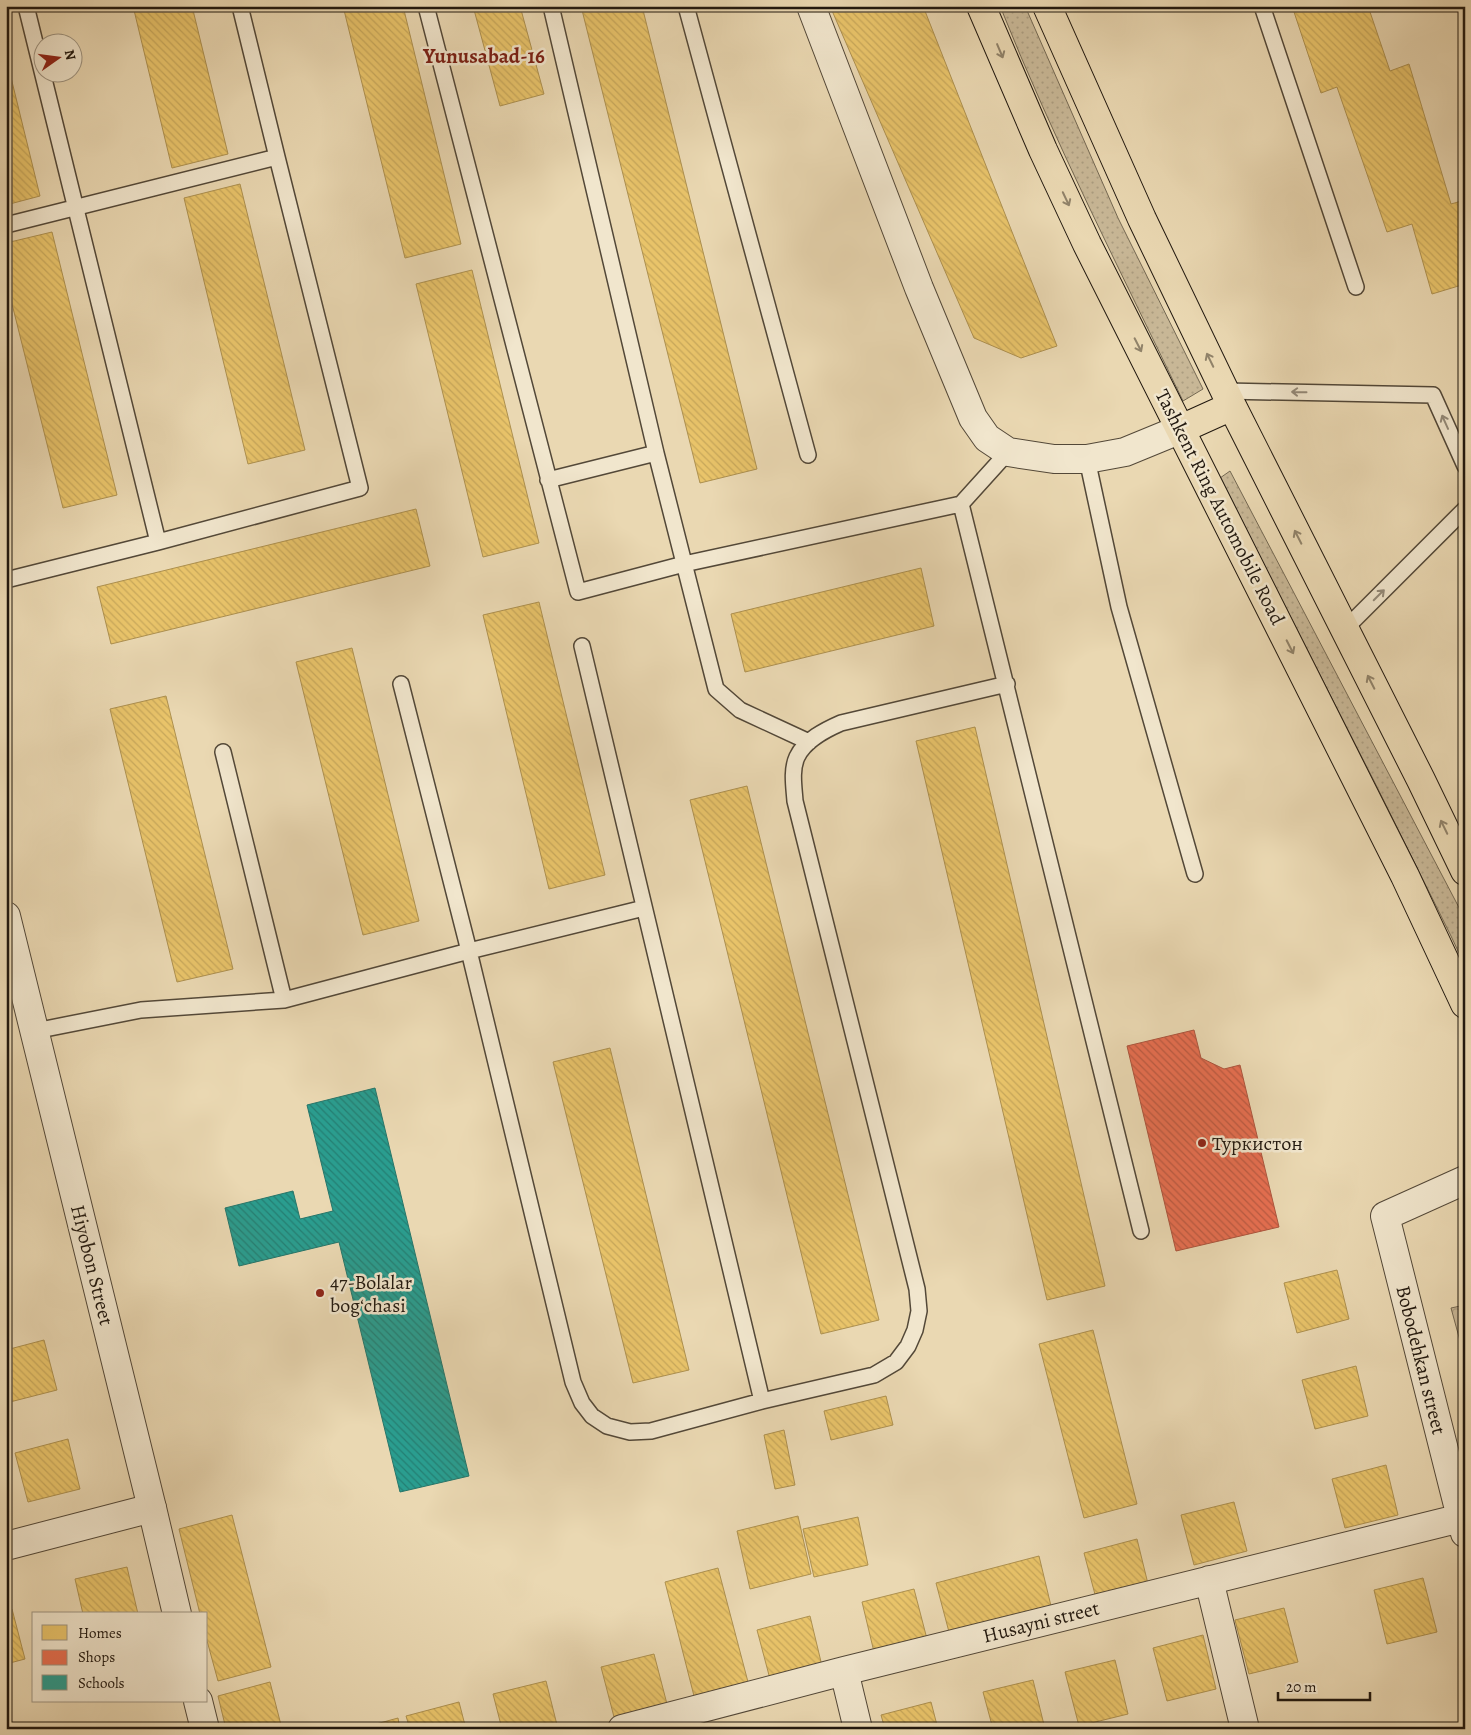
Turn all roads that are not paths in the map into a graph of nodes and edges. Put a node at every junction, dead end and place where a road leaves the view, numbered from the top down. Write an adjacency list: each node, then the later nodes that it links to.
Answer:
1 (26, 6): 11 (lane)
2 (240, 6): 10 (lane)
3 (426, 6): 21 (lane)
4 (551, 6): 17 (lane)
5 (686, 6): 18 (lane)
6 (811, 6): 16 (street)
7 (981, 6): 15 (highway, Tashkent Ring Automobile Road, one-way to 15)
8 (1047, 6): 14 (highway, one-way to 8)
9 (1262, 6): 13 (lane)
10 (277, 157): 11 (lane); 24 (lane)
11 (76, 208): 12 (lane); 24 (lane)
12 (6, 225)
13 (1356, 287)
14 (1228, 399): 15 (highway); 20 (lane, one-way to 14); 27 (highway, one-way to 14)
15 (1181, 429): 19 (street); 39 (highway, Tashkent Ring Automobile Road, one-way to 39)
16 (1008, 452): 19 (street); 22 (lane)
17 (656, 453): 21 (lane); 25 (lane)
18 (808, 455)
19 (1087, 460): 34 (lane)
20 (1465, 466)
21 (548, 480): 25 (lane)
22 (962, 504): 25 (lane); 30 (lane)
23 (1465, 509): 27 (lane, one-way to 23)
24 (158, 542): 26 (lane)
25 (684, 564): 31 (lane)
26 (6, 580)
27 (1345, 630): 33 (highway, one-way to 27)
28 (582, 646): 35 (lane)
29 (401, 684): 37 (lane)
30 (1007, 684): 31 (lane); 42 (lane)
31 (809, 742): 43 (lane)
32 (223, 752): 38 (lane)
33 (1465, 871)
34 (1195, 874)
35 (644, 908): 37 (lane); 43 (lane)
36 (6, 916): 40 (street, Hiyobon Street)
37 (469, 951): 38 (lane); 43 (lane)
38 (284, 1000): 40 (lane)
39 (1465, 1004)
40 (35, 1031): 44 (street, Hiyobon Street)
41 (1465, 1180): 45 (street, Bobodehkan street)
42 (1141, 1231)
43 (762, 1401)
44 (152, 1508): 46 (street); 48 (street, Hiyobon Street)
45 (1464, 1522): 47 (street, Husayni street)
46 (6, 1546)
47 (1209, 1580): 49 (street, Husayni street); 54 (street)
48 (178, 1612)
49 (844, 1671): 52 (street, Husayni street); 53 (street)
50 (198, 1702): 51 (street)
51 (205, 1729)
52 (622, 1729)
53 (858, 1729)
54 (1244, 1729)

